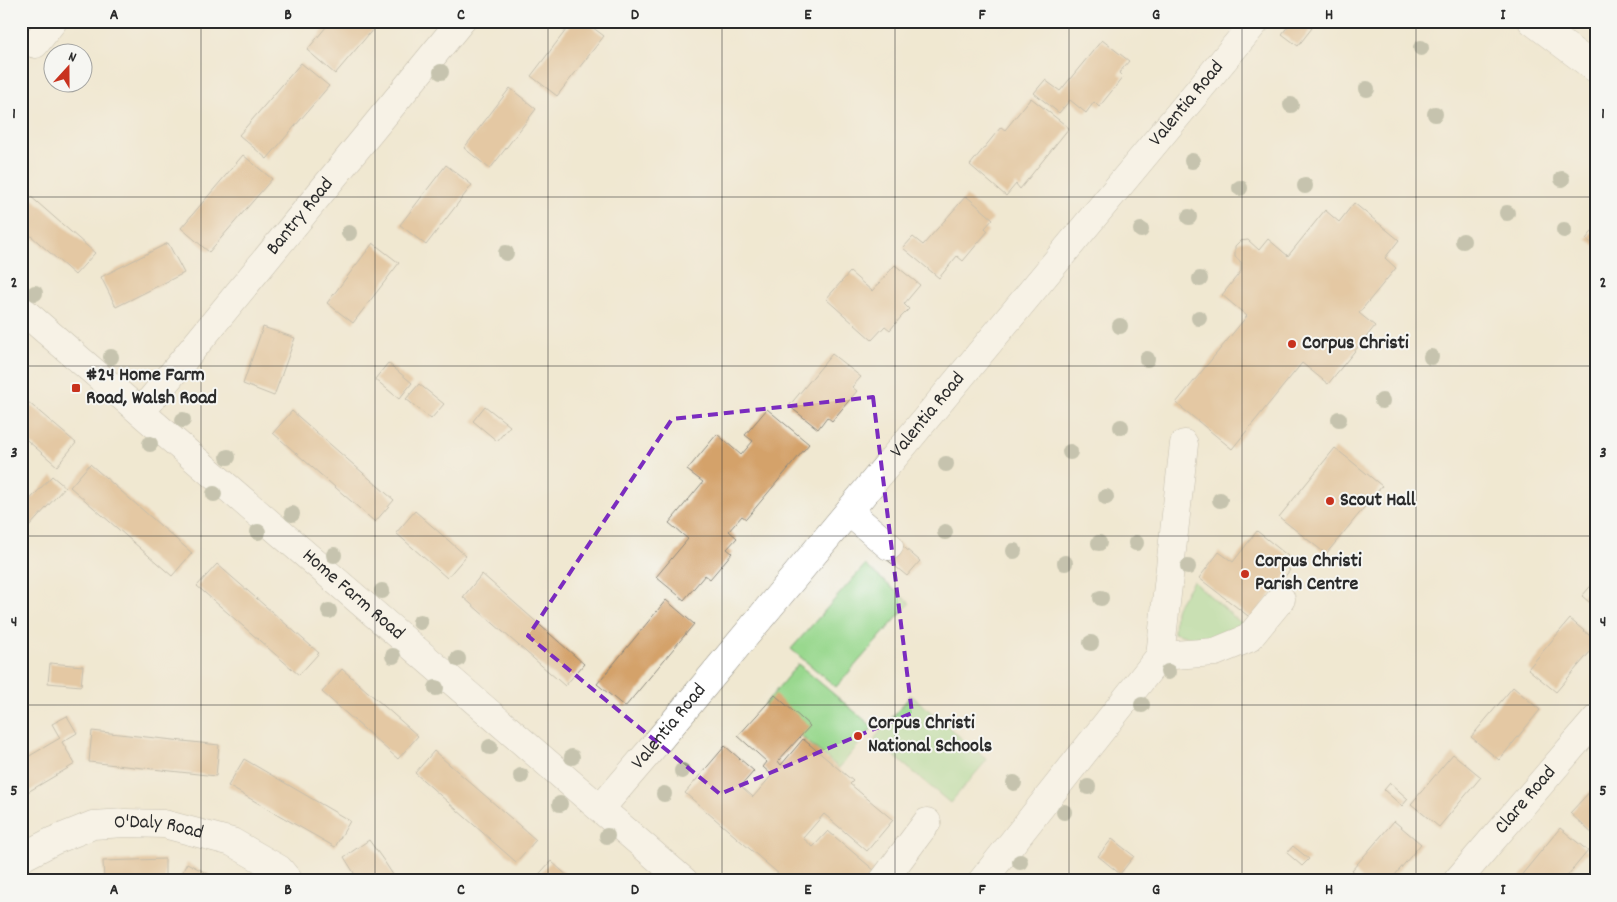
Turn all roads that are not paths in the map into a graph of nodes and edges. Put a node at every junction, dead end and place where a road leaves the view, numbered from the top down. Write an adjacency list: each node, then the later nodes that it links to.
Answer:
1 (53, 21): 5 (street)
2 (460, 21): 8 (street, Bantry Road)
3 (1256, 21): 10 (street, Valentia Road)
4 (1532, 21): 6 (street)
5 (35, 44)
6 (1596, 70)
7 (21, 309): 8 (street, Home Farm Road)
8 (140, 412): 15 (street, Home Farm Road)
9 (1184, 444): 13 (street)
10 (849, 512): 11 (street); 15 (street, Valentia Road)
11 (889, 546)
12 (1280, 599): 13 (street)
13 (1160, 656): 21 (street)
14 (1596, 719): 22 (street, Clare Road)
15 (601, 808): 19 (street, Home Farm Road)
16 (927, 822): 20 (street)
17 (21, 859): 18 (street, O'Daly Road)
18 (289, 881)
19 (684, 881)
20 (883, 881)
21 (982, 881)
22 (1457, 881)

